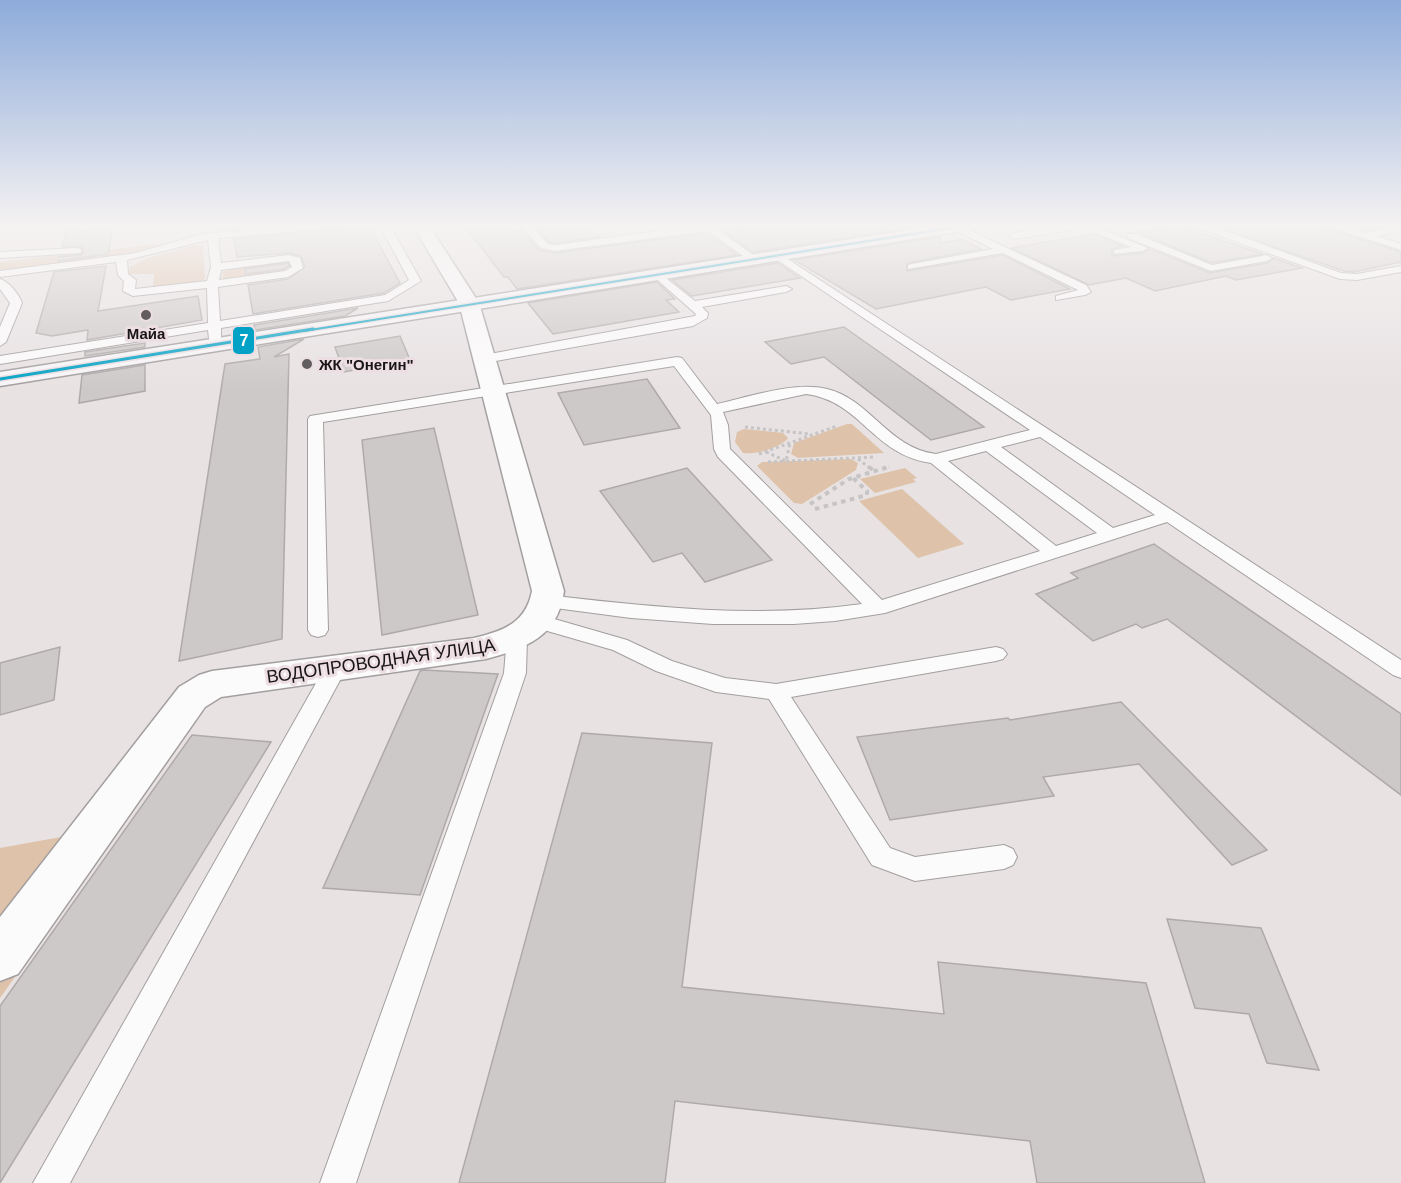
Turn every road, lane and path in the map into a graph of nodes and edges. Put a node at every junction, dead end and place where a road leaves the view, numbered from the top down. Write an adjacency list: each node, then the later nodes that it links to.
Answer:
1 (130, 279): 11 (lane)
2 (213, 279): 11 (lane)
3 (248, 279): 11 (lane)
4 (414, 279): 16 (lane)
5 (454, 279): 14 (street)
6 (623, 279): 14 (street)
7 (663, 279): 15 (lane)
8 (813, 279): 25 (lane)
9 (1064, 279): 13 (lane)
10 (0, 282): 17 (lane)
11 (212, 284): 16 (lane)
12 (786, 289): 15 (lane)
13 (1060, 298)
14 (469, 303): 16 (street); 18 (street)
15 (693, 305): 18 (lane)
16 (215, 335): 19 (lane); 20 (street)
17 (0, 342)
18 (484, 359): 21 (street)
19 (0, 360)
20 (0, 379)
21 (493, 391): 22 (lane); 41 (street); 42 (lane)
22 (714, 410): 23 (lane); 24 (lane)
23 (862, 417): 26 (path); 31 (lane)
24 (722, 425): 26 (path); 33 (lane)
25 (1042, 432): 28 (lane); 37 (lane)
26 (813, 434): 27 (path)
27 (790, 442): 29 (path); 32 (path)
28 (989, 446): 31 (lane); 38 (lane)
29 (766, 451): 32 (path); 33 (path)
30 (857, 458): 31 (path); 32 (path); 34 (path)
31 (922, 458): 34 (path); 39 (lane)
32 (786, 461): 33 (path)
33 (733, 463): 36 (lane)
34 (874, 471): 35 (path)
35 (853, 478): 36 (path); 36 (path)
36 (790, 516): 40 (lane)
37 (1169, 516): 38 (lane); 45 (lane)
38 (1112, 535): 39 (lane)
39 (1054, 553): 40 (lane)
40 (878, 608): 41 (lane)
41 (534, 620): 44 (street, ВОДОПРОВОДНАЯ УЛИЦА); 46 (lane); 50 (lane)
42 (318, 630)
43 (996, 654): 46 (lane)
44 (335, 669): 48 (street, ВОДОПРОВОДНАЯ УЛИЦА); 49 (lane)
45 (1401, 670)
46 (776, 692): 47 (lane)
47 (1004, 857)
48 (0, 957)
49 (51, 1183)
50 (338, 1183)

